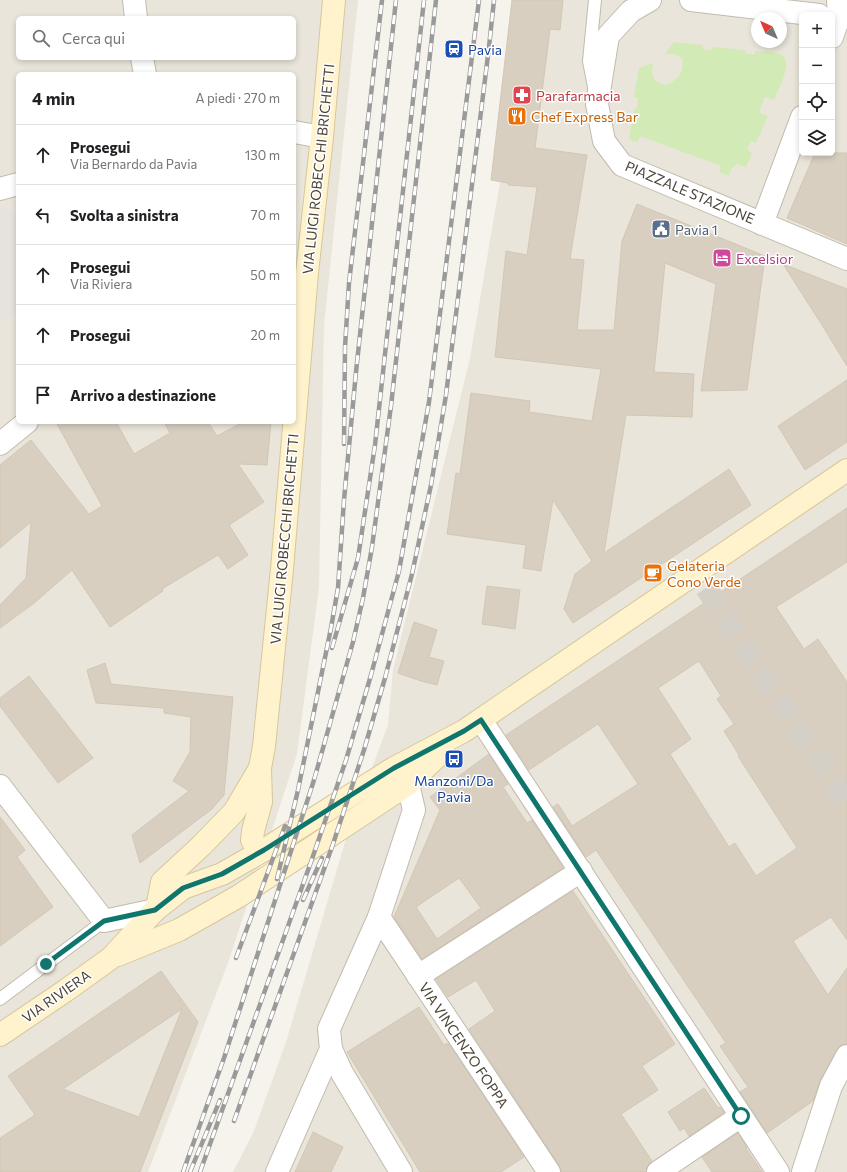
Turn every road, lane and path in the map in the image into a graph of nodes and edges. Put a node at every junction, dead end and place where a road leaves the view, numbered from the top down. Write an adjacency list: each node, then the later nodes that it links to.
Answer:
1 (134, 0): 7 (street)
2 (334, 0): 13 (street, VIA LUIGI ROBECCHI BRICHETTI)
3 (595, 0): 10 (lane)
4 (650, 0): 10 (street, PIAZZALE STAZIONE)
5 (691, 0): 6 (street)
6 (799, 13)
7 (136, 16)
8 (142, 60): 9 (street)
9 (145, 72)
10 (597, 104): 16 (street, PIAZZALE STAZIONE)
11 (801, 120): 16 (street, PIAZZALE STAZIONE)
12 (296, 132): 13 (street)
13 (322, 137): 18 (street, VIA LUIGI ROBECCHI BRICHETTI)
14 (16, 184): 15 (street)
15 (0, 188)
16 (762, 224): 17 (street)
17 (847, 259)
18 (301, 276): 19 (street, VIA LUIGI ROBECCHI BRICHETTI)
19 (296, 353)
20 (25, 424): 22 (street)
21 (291, 424): 25 (street, VIA LUIGI ROBECCHI BRICHETTI)
22 (0, 444)
23 (847, 470): 24 (street)
24 (472, 726): 26 (street); 31 (street)
25 (260, 768): 28 (street, VIA LUIGI ROBECCHI BRICHETTI); 29 (street, VIA LUIGI ROBECCHI BRICHETTI)
26 (401, 776): 30 (street, VIA RIVIERA); 34 (street); 36 (street, VIA RIVIERA)
27 (0, 786): 35 (street)
28 (234, 812): 33 (street, VIA RIVIERA)
29 (253, 831): 30 (street); 32 (street, VIA LUIGI ROBECCHI BRICHETTI)
30 (264, 850): 32 (street, VIA RIVIERA)
31 (580, 871): 38 (street); 43 (street)
32 (222, 874): 33 (street, VIA RIVIERA); 36 (street, VIA RIVIERA)
33 (155, 910): 35 (street, VIA RIVIERA); 36 (street); 37 (street, VIA RIVIERA)
34 (379, 917): 38 (street, VIA VINCENZO FOPPA); 41 (street)
35 (104, 921): 39 (lane)
36 (185, 926): 37 (street, VIA RIVIERA)
37 (111, 958): 40 (street, VIA RIVIERA)
38 (418, 976): 46 (street, VIA VINCENZO FOPPA)
39 (0, 999)
40 (0, 1035)
41 (331, 1048): 44 (street); 45 (street)
42 (847, 1056): 49 (street)
43 (741, 1116): 47 (street); 48 (street)
44 (277, 1172)
45 (402, 1172)
46 (549, 1172)
47 (658, 1172)
48 (778, 1172)
49 (803, 1172)

